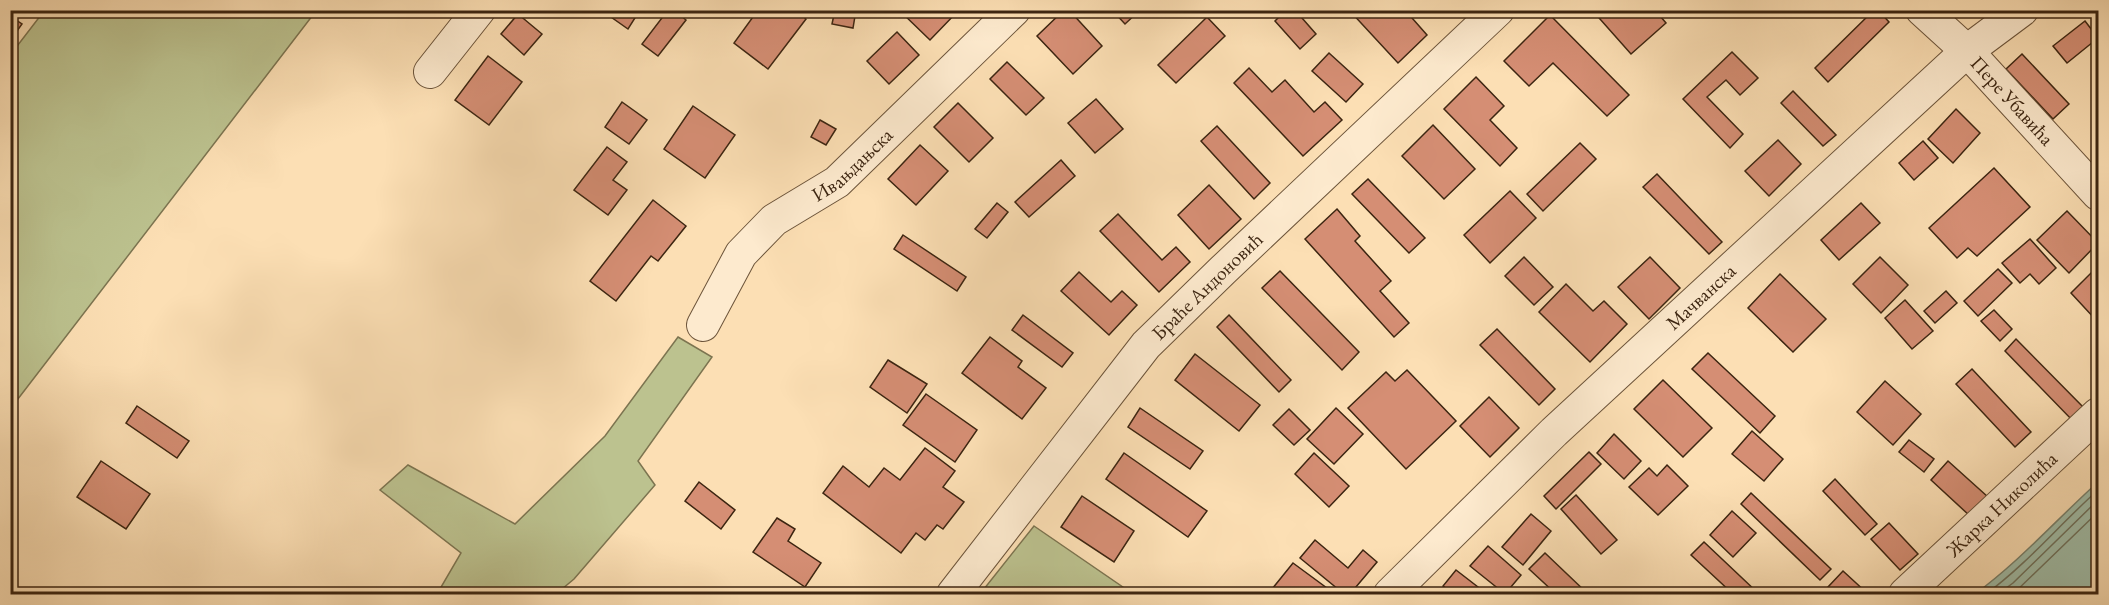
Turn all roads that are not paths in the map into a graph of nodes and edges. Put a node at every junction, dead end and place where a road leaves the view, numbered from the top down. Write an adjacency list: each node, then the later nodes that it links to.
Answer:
1 (479, 10): 7 (street)
2 (1014, 10): 9 (street, Ивањдањска)
3 (1498, 10): 11 (street, Браће Андоновић)
4 (1922, 10): 6 (street, Пере Убавића)
5 (2022, 10): 6 (street, Мачванска)
6 (1967, 51): 8 (street, Пере Убавића); 12 (street, Мачванска)
7 (430, 72)
8 (2098, 194)
9 (703, 325)
10 (2098, 414): 13 (street, Жарка Николића)
11 (953, 594)
12 (1390, 594)
13 (1905, 594)

